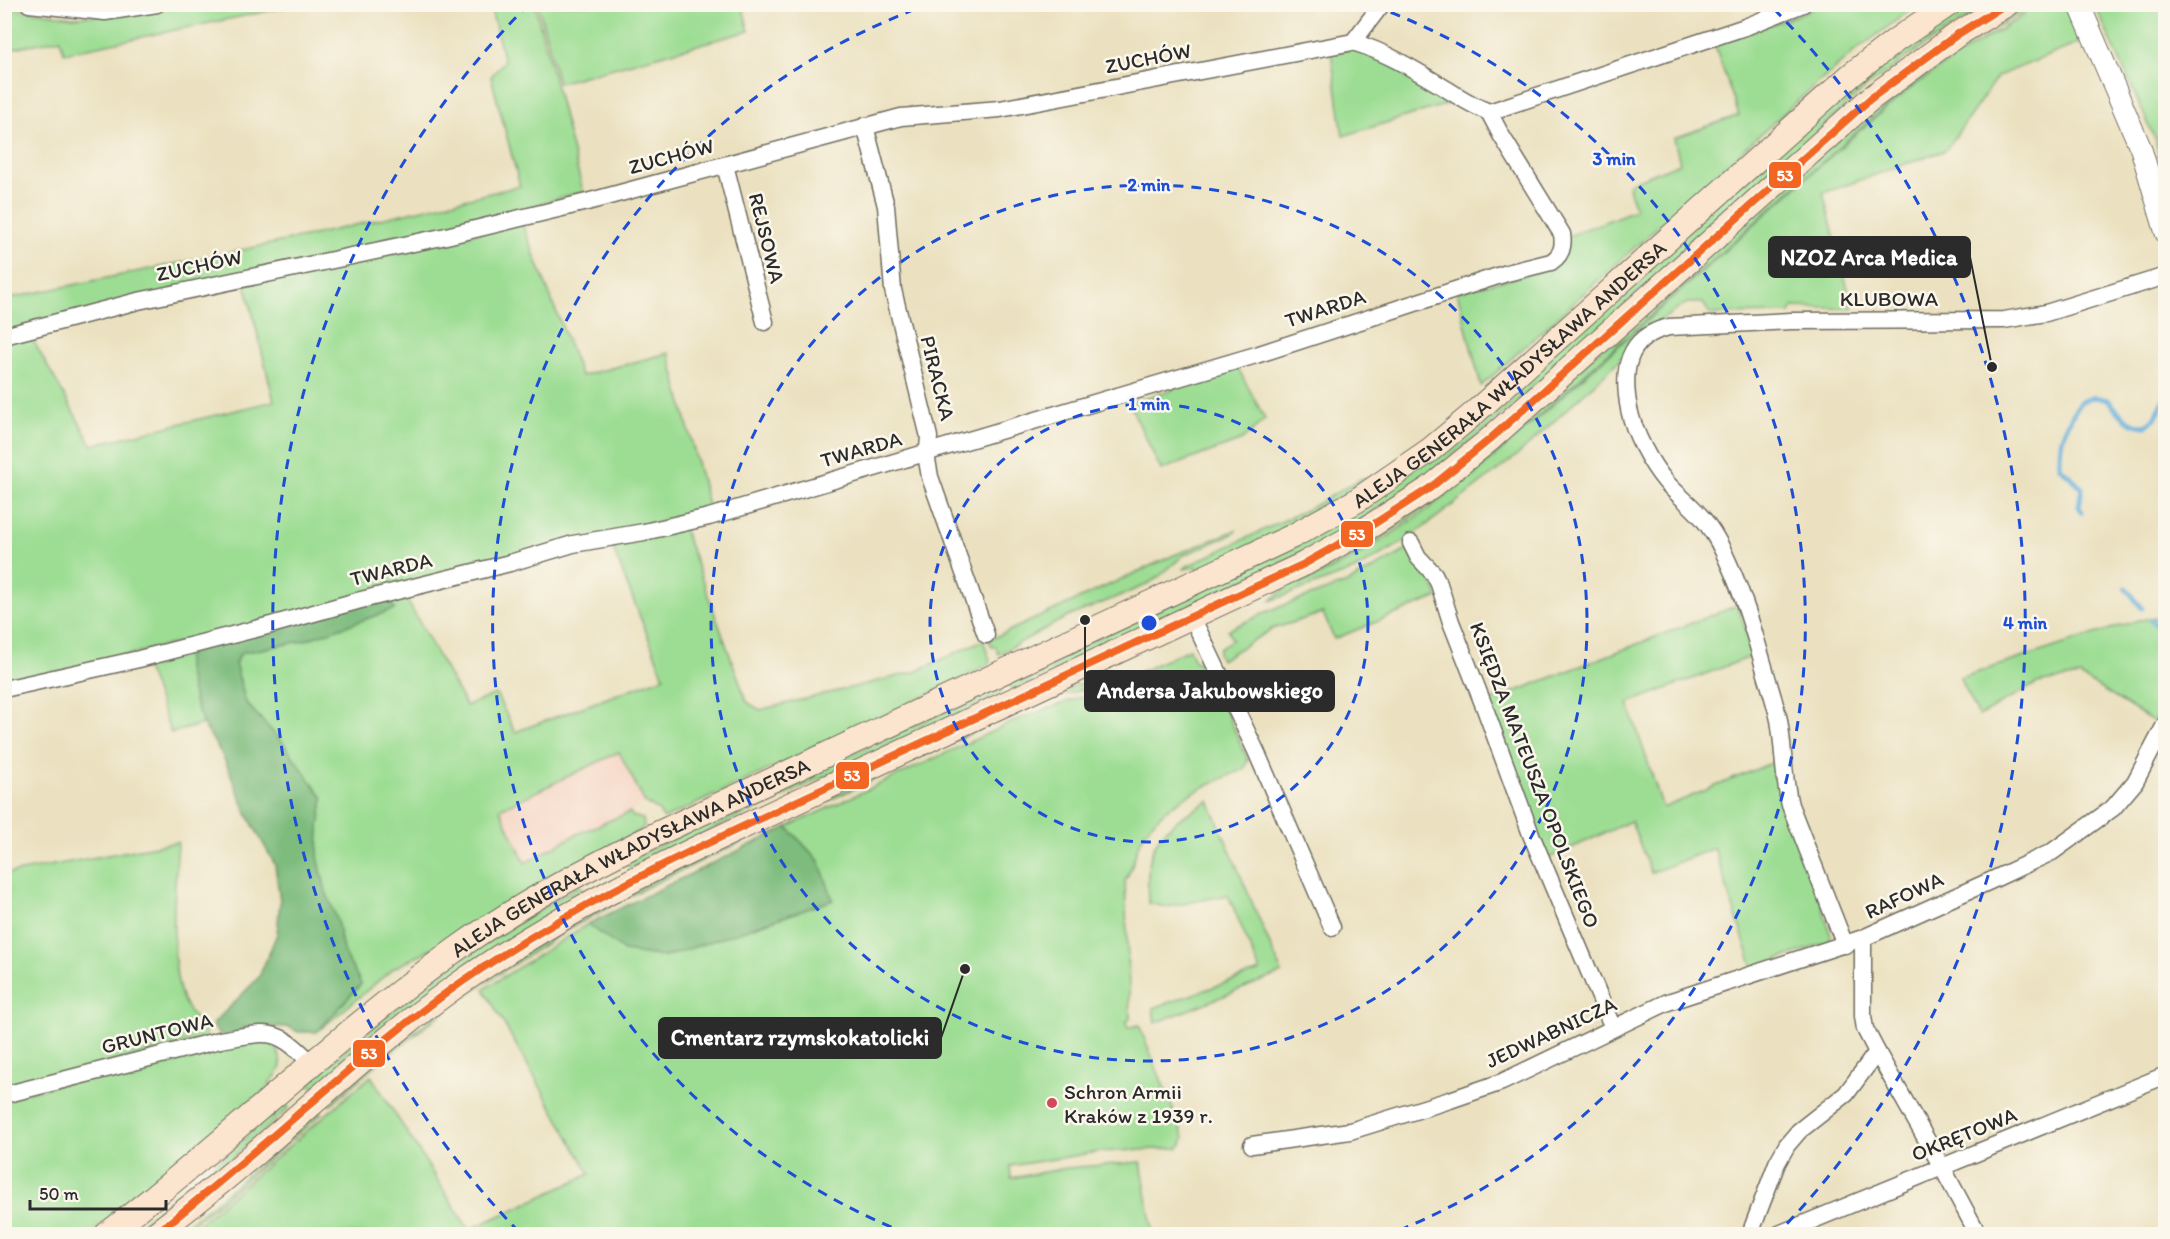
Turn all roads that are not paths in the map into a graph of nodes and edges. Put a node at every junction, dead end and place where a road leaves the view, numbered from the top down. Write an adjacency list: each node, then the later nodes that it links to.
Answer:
1 (29, 4): 2 (street)
2 (157, 4)
3 (1382, 4): 8 (street)
4 (1803, 4): 9 (street)
5 (1949, 4): 27 (main road, ALEJA GENERAŁA WŁADYSŁAWA ANDERSA)
6 (2079, 4): 12 (street)
7 (2005, 5): 18 (main road, ALEJA GENERAŁA WŁADYSŁAWA ANDERSA)
8 (1353, 42): 9 (street, ZUCHÓW); 10 (street, ZUCHÓW)
9 (1489, 112): 16 (street, TWARDA)
10 (865, 126): 11 (street, ZUCHÓW); 16 (street, PIRACKA)
11 (725, 165): 14 (street, REJSOWA); 15 (street, ZUCHÓW)
12 (2166, 233)
13 (2166, 276): 24 (street, KLUBOWA)
14 (765, 322)
15 (4, 336)
16 (928, 453): 19 (street, PIRACKA); 20 (street, TWARDA)
17 (1411, 543): 25 (street, KSIĘDZA MATEUSZA OPOLSKIEGO)
18 (1192, 617): 22 (street); 33 (main road, ALEJA GENERAŁA WŁADYSŁAWA ANDERSA)
19 (986, 635)
20 (4, 689)
21 (2166, 723): 23 (street, RAFOWA)
22 (1332, 927)
23 (1863, 939): 24 (street, JEDWABNICZA); 26 (street, RAFOWA)
24 (1845, 945): 25 (street, JEDWABNICZA)
25 (1613, 1028): 30 (street, JEDWABNICZA)
26 (1877, 1052): 31 (street, RAFOWA); 34 (street)
27 (312, 1064): 29 (street, GRUNTOWA); 32 (main road, ALEJA GENERAŁA WŁADYSŁAWA ANDERSA)
28 (2166, 1075): 31 (street, OKRĘTOWA)
29 (4, 1095)
30 (1252, 1145)
31 (1942, 1167): 35 (street, OKRĘTOWA); 36 (street, RAFOWA)
32 (107, 1234)
33 (155, 1234)
34 (1750, 1234)
35 (1779, 1234)
36 (1978, 1234)

